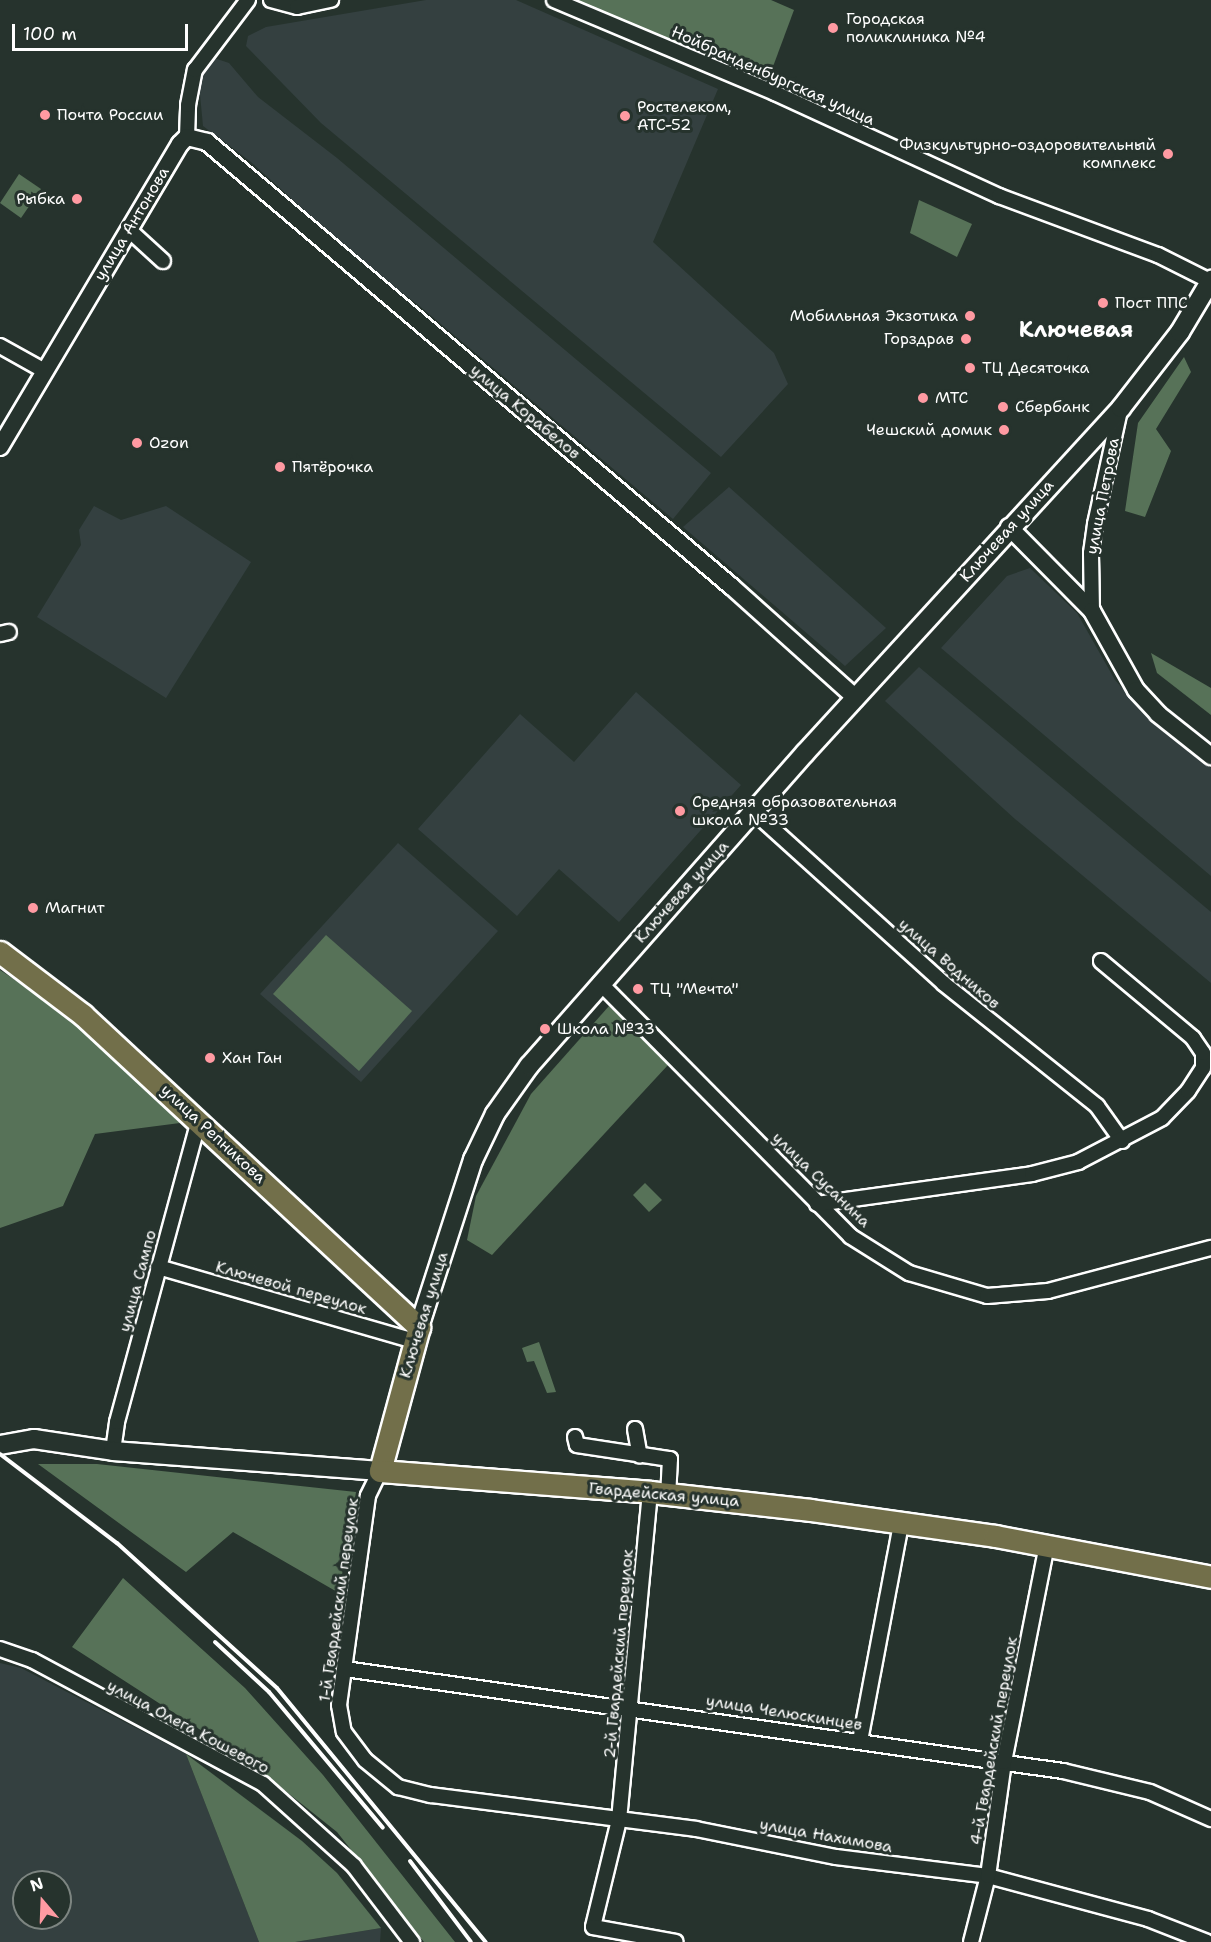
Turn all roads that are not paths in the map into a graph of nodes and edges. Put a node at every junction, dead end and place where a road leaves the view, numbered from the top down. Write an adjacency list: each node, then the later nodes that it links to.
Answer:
1 (248, 0): 5 (street, улица Антонова)
2 (271, 0): 3 (street)
3 (331, 0)
4 (554, 0): 8 (street, Нойбранденбургская улица)
5 (188, 137): 6 (street, улица Антонова); 15 (street, улица Корабелов)
6 (129, 230): 7 (street); 10 (street, улица Антонова)
7 (163, 261)
8 (1211, 281): 11 (main road, Ключевая улица)
9 (0, 346): 10 (street)
10 (45, 371): 12 (street, улица Антонова)
11 (1121, 408): 13 (main road, Ключевая улица); 14 (street, улица Петрова)
12 (0, 447)
13 (1008, 527): 14 (street); 15 (main road, Ключевая улица)
14 (1092, 611): 16 (street, улица Петрова)
15 (856, 698): 17 (main road, Ключевая улица)
16 (1211, 756)
17 (754, 812): 20 (main road, Ключевая улица); 22 (street, улица Водников)
18 (0, 951): 21 (main road, улица Репникова)
19 (1101, 961): 22 (street)
20 (600, 983): 23 (street, улица Сусанина); 26 (main road, Ключевая улица)
21 (199, 1121): 25 (street, улица Сампо); 26 (main road, улица Репникова)
22 (1122, 1141): 23 (street)
23 (817, 1204): 24 (street, улица Сусанина)
24 (1211, 1248)
25 (158, 1267): 26 (street, Ключевой переулок); 30 (street, улица Сампо)
26 (417, 1334): 32 (main road, Ключевая улица)
27 (635, 1429): 31 (street)
28 (575, 1437): 31 (street)
29 (0, 1445): 30 (main road, Гвардейская улица)
30 (113, 1451): 32 (main road, Гвардейская улица)
31 (640, 1456): 33 (street, 2-й Гвардейский переулок)
32 (380, 1471): 33 (main road, Гвардейская улица); 38 (street, 1-й Гвардейский переулок)
33 (658, 1493): 34 (main road, Гвардейская улица); 39 (street, 2-й Гвардейский переулок)
34 (901, 1524): 35 (main road, Гвардейская улица); 40 (street)
35 (1047, 1545): 36 (main road, Гвардейская улица); 41 (street, 4-й Гвардейский переулок)
36 (1211, 1577)
37 (0, 1649): 46 (street, улица Олега Кошевого)
38 (345, 1669): 39 (street, улица Челюскинцев); 42 (street, 1-й Гвардейский переулок)
39 (632, 1707): 40 (street, улица Челюскинцев); 44 (street, 2-й Гвардейский переулок)
40 (860, 1741): 41 (street, улица Челюскинцев)
41 (1004, 1762): 43 (street, улица Челюскинцев); 45 (street, 4-й Гвардейский переулок)
42 (431, 1795): 44 (street, улица Нахимова)
43 (1211, 1819)
44 (619, 1820): 45 (street, улица Нахимова); 47 (street, 2-й Гвардейский переулок)
45 (988, 1876): 48 (street, 4-й Гвардейский переулок); 49 (street, улица Нахимова)
46 (412, 1942)
47 (676, 1942)
48 (971, 1942)
49 (1207, 1942)

